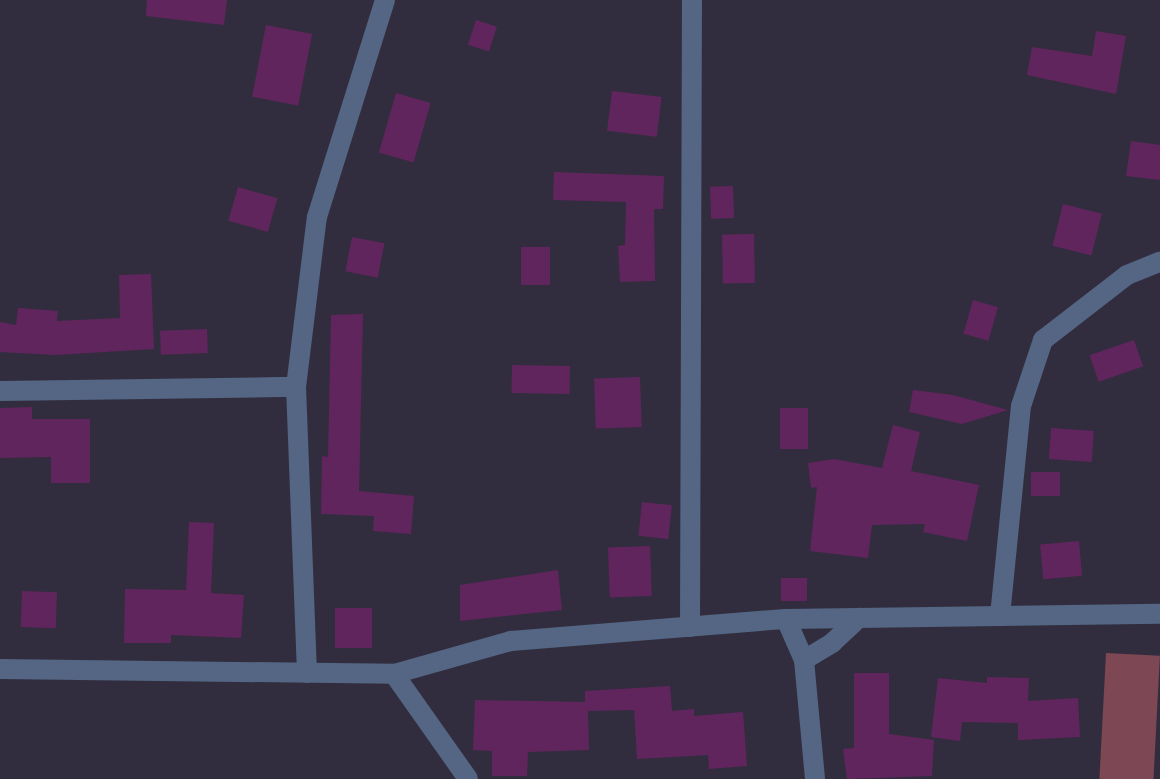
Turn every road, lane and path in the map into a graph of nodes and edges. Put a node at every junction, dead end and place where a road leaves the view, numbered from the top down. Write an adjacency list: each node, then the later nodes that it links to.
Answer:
1 (692, 0): 10 (street)
2 (379, 1): 4 (street)
3 (1160, 262): 7 (street)
4 (296, 387): 5 (street); 13 (street)
5 (0, 391)
6 (1160, 614): 7 (street)
7 (1000, 616): 8 (street)
8 (859, 618): 9 (street); 11 (street)
9 (786, 619): 10 (street); 11 (street)
10 (690, 627): 14 (street)
11 (804, 660): 16 (street)
12 (0, 669): 13 (street)
13 (307, 673): 14 (street)
14 (394, 674): 15 (street)
15 (468, 779)
16 (815, 779)

